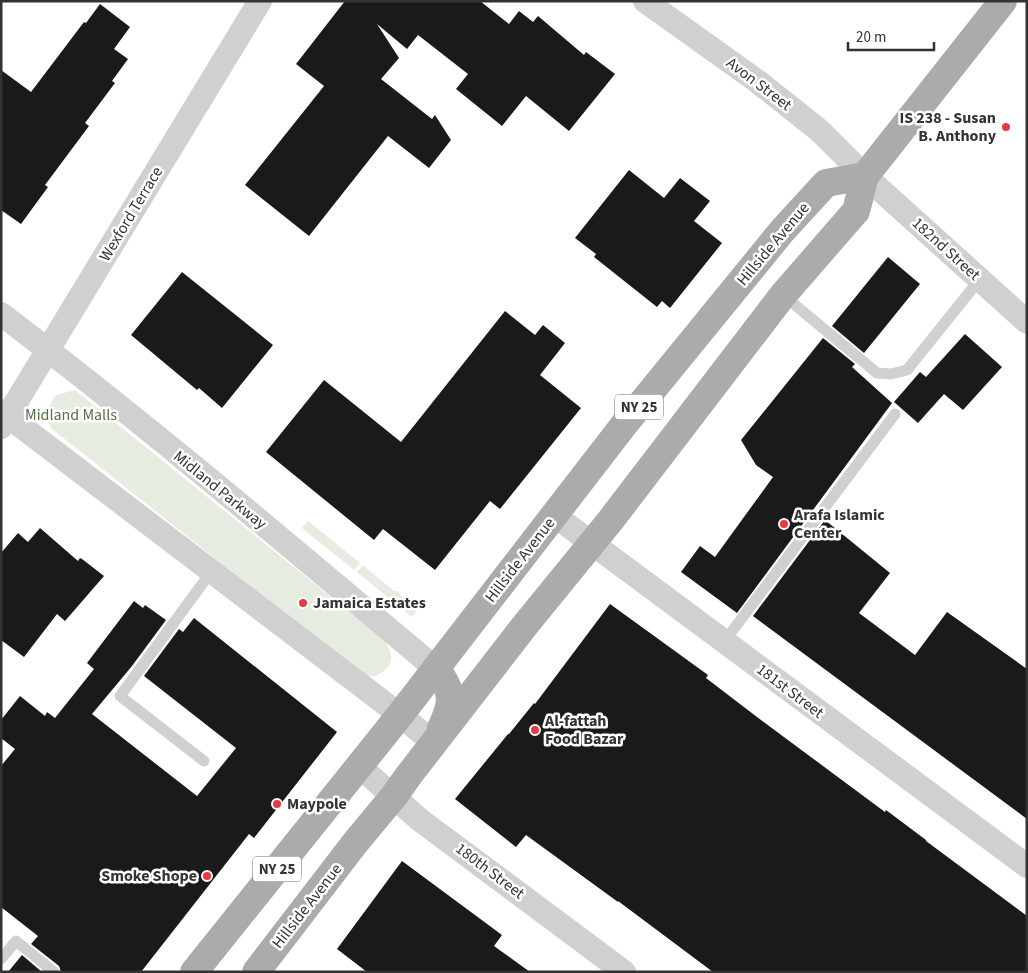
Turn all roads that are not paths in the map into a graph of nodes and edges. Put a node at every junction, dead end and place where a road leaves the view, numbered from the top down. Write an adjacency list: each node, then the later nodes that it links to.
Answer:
1 (260, 1): 9 (street, Wexford Terrace)
2 (645, 1): 4 (street, Avon Street)
3 (1003, 1): 4 (main road, Hillside Avenue / NY 25)
4 (865, 176): 5 (street, 182nd Street); 6 (main road, Hillside Avenue / NY 25); 12 (main road, Hillside Avenue / NY 25)
5 (980, 279): 6 (lane); 8 (street, 182nd Street)
6 (783, 295): 13 (main road, Hillside Avenue / NY 25)
7 (1, 314): 9 (street, Midland Parkway)
8 (1027, 322)
9 (48, 349): 11 (street, Wexford Terrace); 16 (street, Midland Parkway)
10 (895, 414): 15 (lane)
11 (3, 418): 14 (street)
12 (554, 516): 13 (street, 181st Street); 16 (main road, Hillside Avenue / NY 25)
13 (592, 544): 15 (street, 181st Street); 18 (main road, Hillside Avenue / NY 25)
14 (211, 572): 17 (street); 19 (lane)
15 (724, 642): 22 (street, 181st Street)
16 (436, 669): 17 (main road, Hillside Avenue / NY 25); 18 (main road)
17 (400, 716): 18 (street); 20 (main road, Hillside Avenue / NY 25)
18 (434, 743): 21 (main road, Hillside Avenue / NY 25)
19 (204, 761)
20 (359, 766): 21 (street, 180th Street); 25 (main road, Hillside Avenue / NY 25)
21 (394, 796): 26 (main road, Hillside Avenue / NY 25); 27 (street, 180th Street)
22 (1027, 866)
23 (1, 959): 24 (lane)
24 (54, 972)
25 (194, 972)
26 (256, 972)
27 (624, 972)

